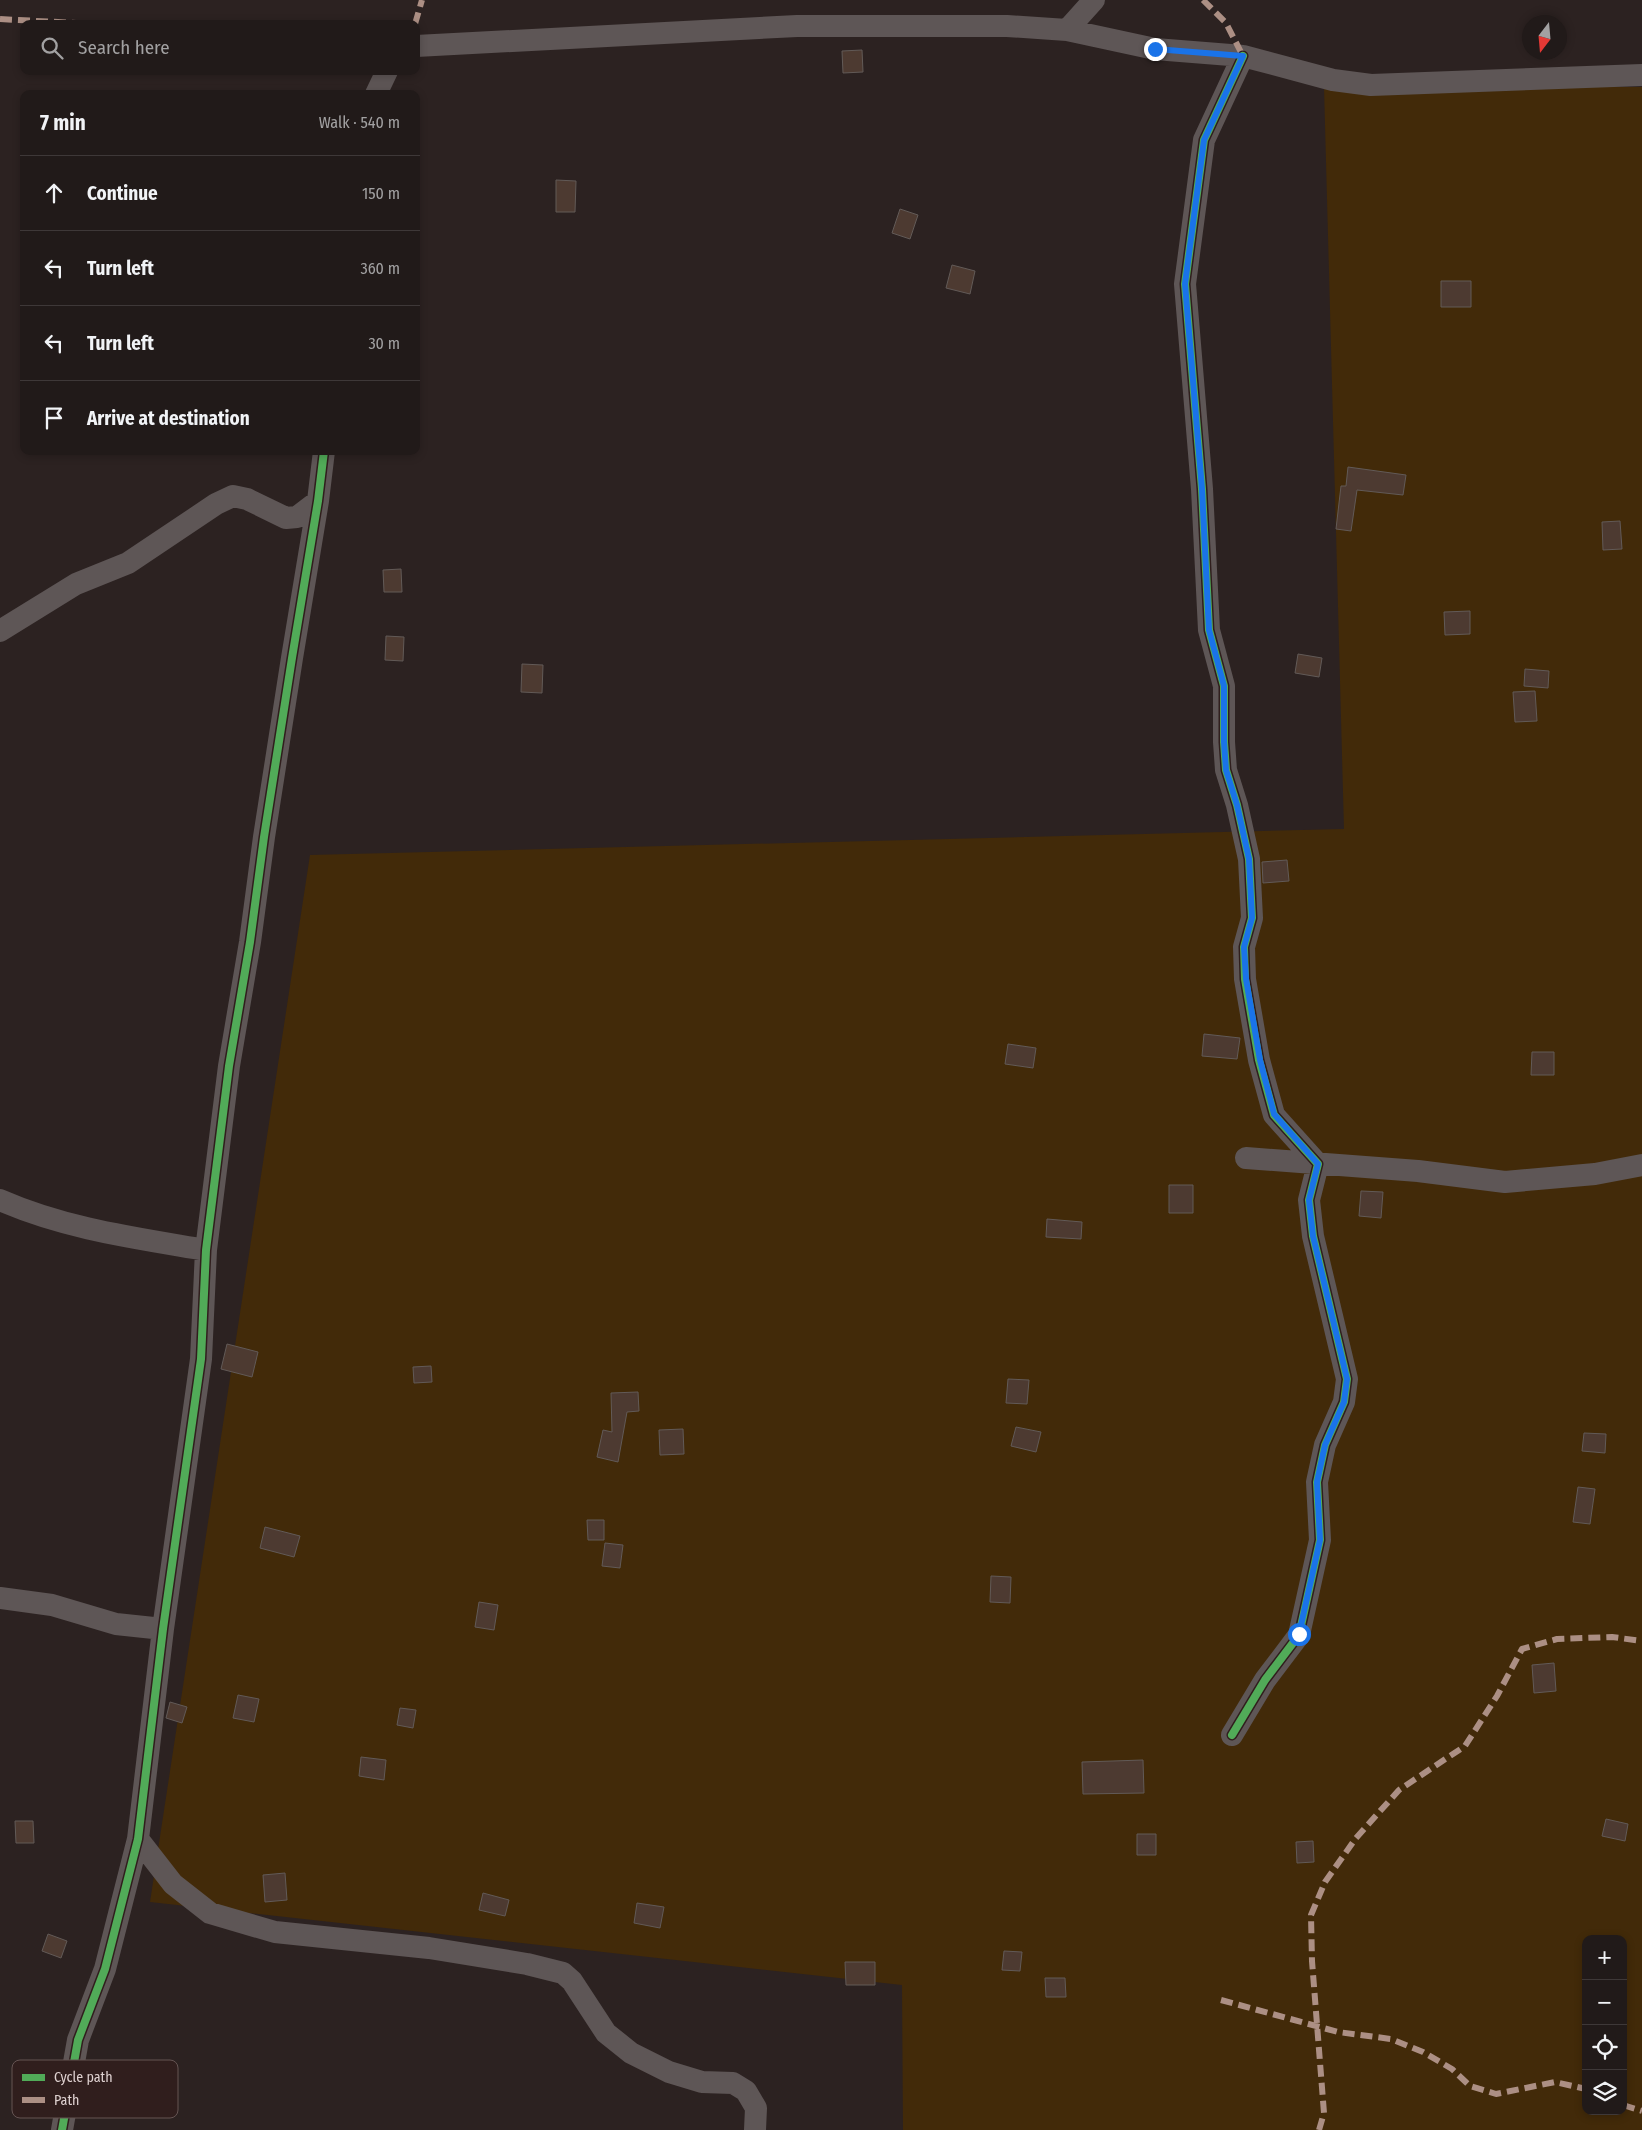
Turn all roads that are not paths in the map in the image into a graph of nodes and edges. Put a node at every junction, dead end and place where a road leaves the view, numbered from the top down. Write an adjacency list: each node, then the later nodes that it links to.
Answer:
1 (1094, 0): 2 (street)
2 (1067, 30): 3 (street); 4 (street)
3 (420, 46)
4 (1243, 56): 6 (street); 12 (street)
5 (385, 75): 7 (street)
6 (1642, 75)
7 (378, 90)
8 (324, 455): 9 (street)
9 (318, 501): 10 (street); 15 (street)
10 (0, 632)
11 (1246, 1158): 12 (street)
12 (1318, 1164): 13 (street); 18 (street)
13 (1642, 1165)
14 (0, 1200): 15 (street)
15 (206, 1250): 17 (street)
16 (0, 1598): 17 (street)
17 (163, 1629): 19 (street)
18 (1232, 1735)
19 (138, 1839): 20 (street); 21 (street)
20 (74, 2060)
21 (755, 2130)

